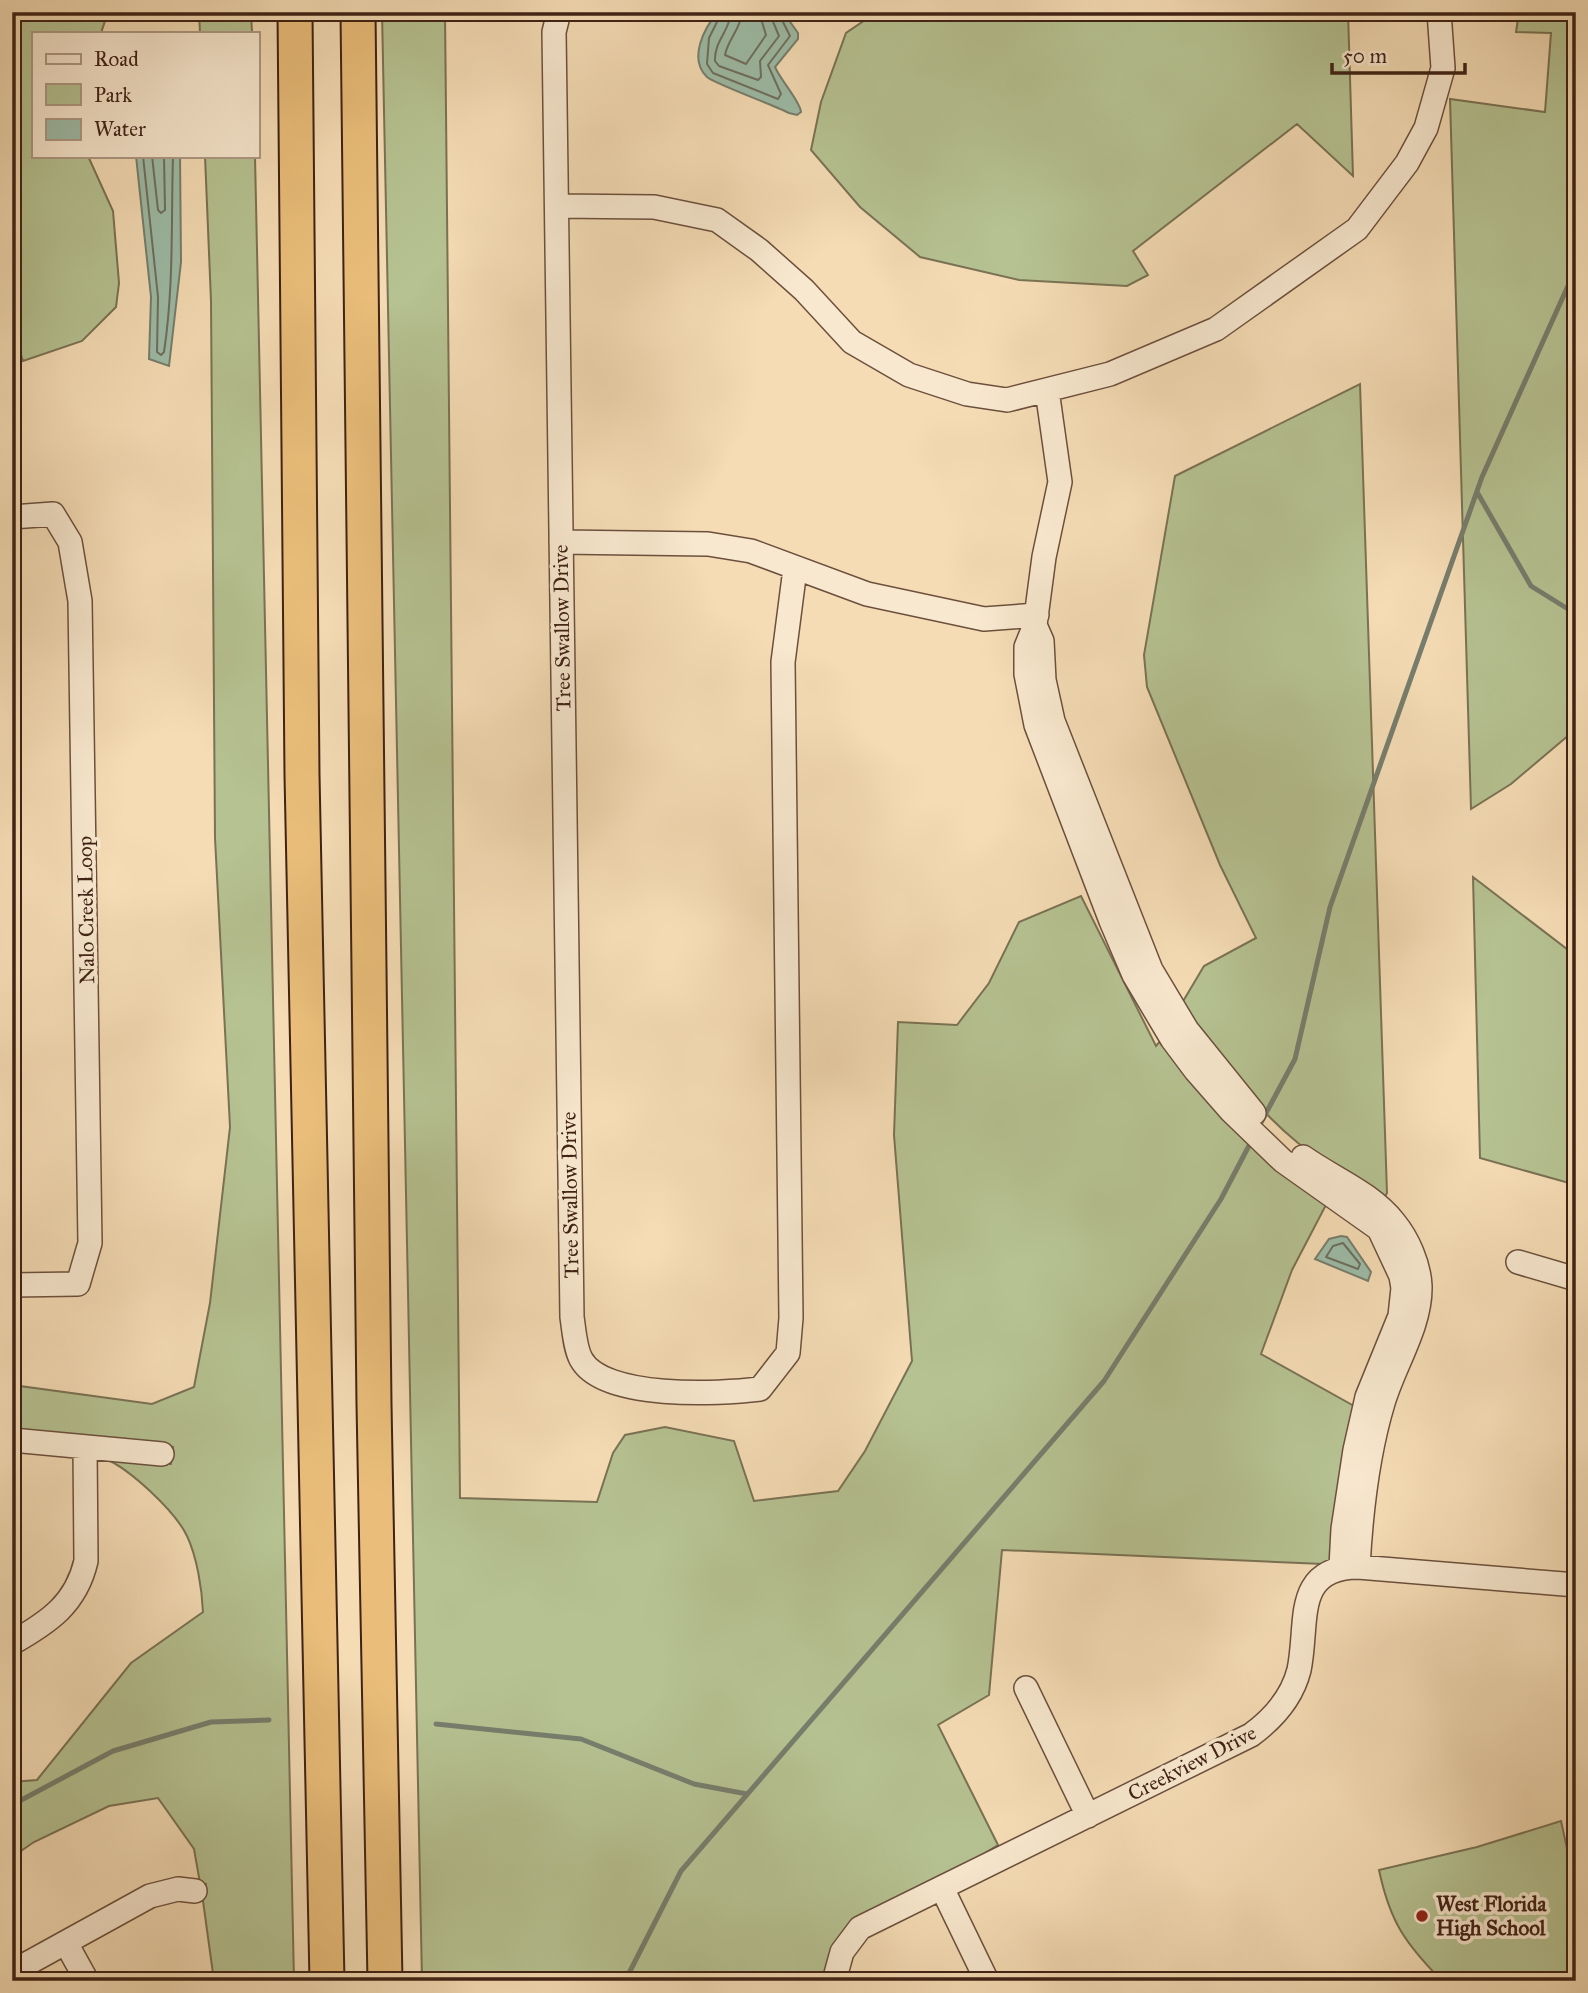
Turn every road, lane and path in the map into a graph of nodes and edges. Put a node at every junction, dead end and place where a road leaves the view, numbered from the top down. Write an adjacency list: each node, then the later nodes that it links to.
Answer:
1 (358, 12): 28 (highway)
2 (559, 12): 5 (street, Tree Swallow Drive)
3 (1439, 12): 6 (street)
4 (294, 18): 27 (highway)
5 (557, 206): 6 (street); 8 (street, Tree Swallow Drive)
6 (1047, 390): 10 (street)
7 (12, 517): 13 (street, Nalo Creek Loop)
8 (561, 542): 9 (street); 9 (street, Tree Swallow Drive)
9 (795, 569): 10 (street)
10 (1036, 620): 17 (street)
11 (1518, 1262): 12 (street)
12 (1576, 1279)
13 (12, 1285)
14 (12, 1440): 15 (street)
15 (85, 1447): 16 (street); 19 (street)
16 (162, 1454)
17 (1349, 1567): 18 (street); 21 (street, Creekview Drive)
18 (1576, 1586)
19 (12, 1643)
20 (1026, 1688): 21 (street)
21 (1088, 1816): 22 (street, Creekview Drive)
22 (942, 1888): 29 (street); 30 (street)
23 (195, 1891): 24 (street)
24 (66, 1942): 25 (street); 26 (street)
25 (12, 1972)
26 (87, 1981)
27 (327, 1981)
28 (385, 1981)
29 (834, 1981)
30 (987, 1981)

